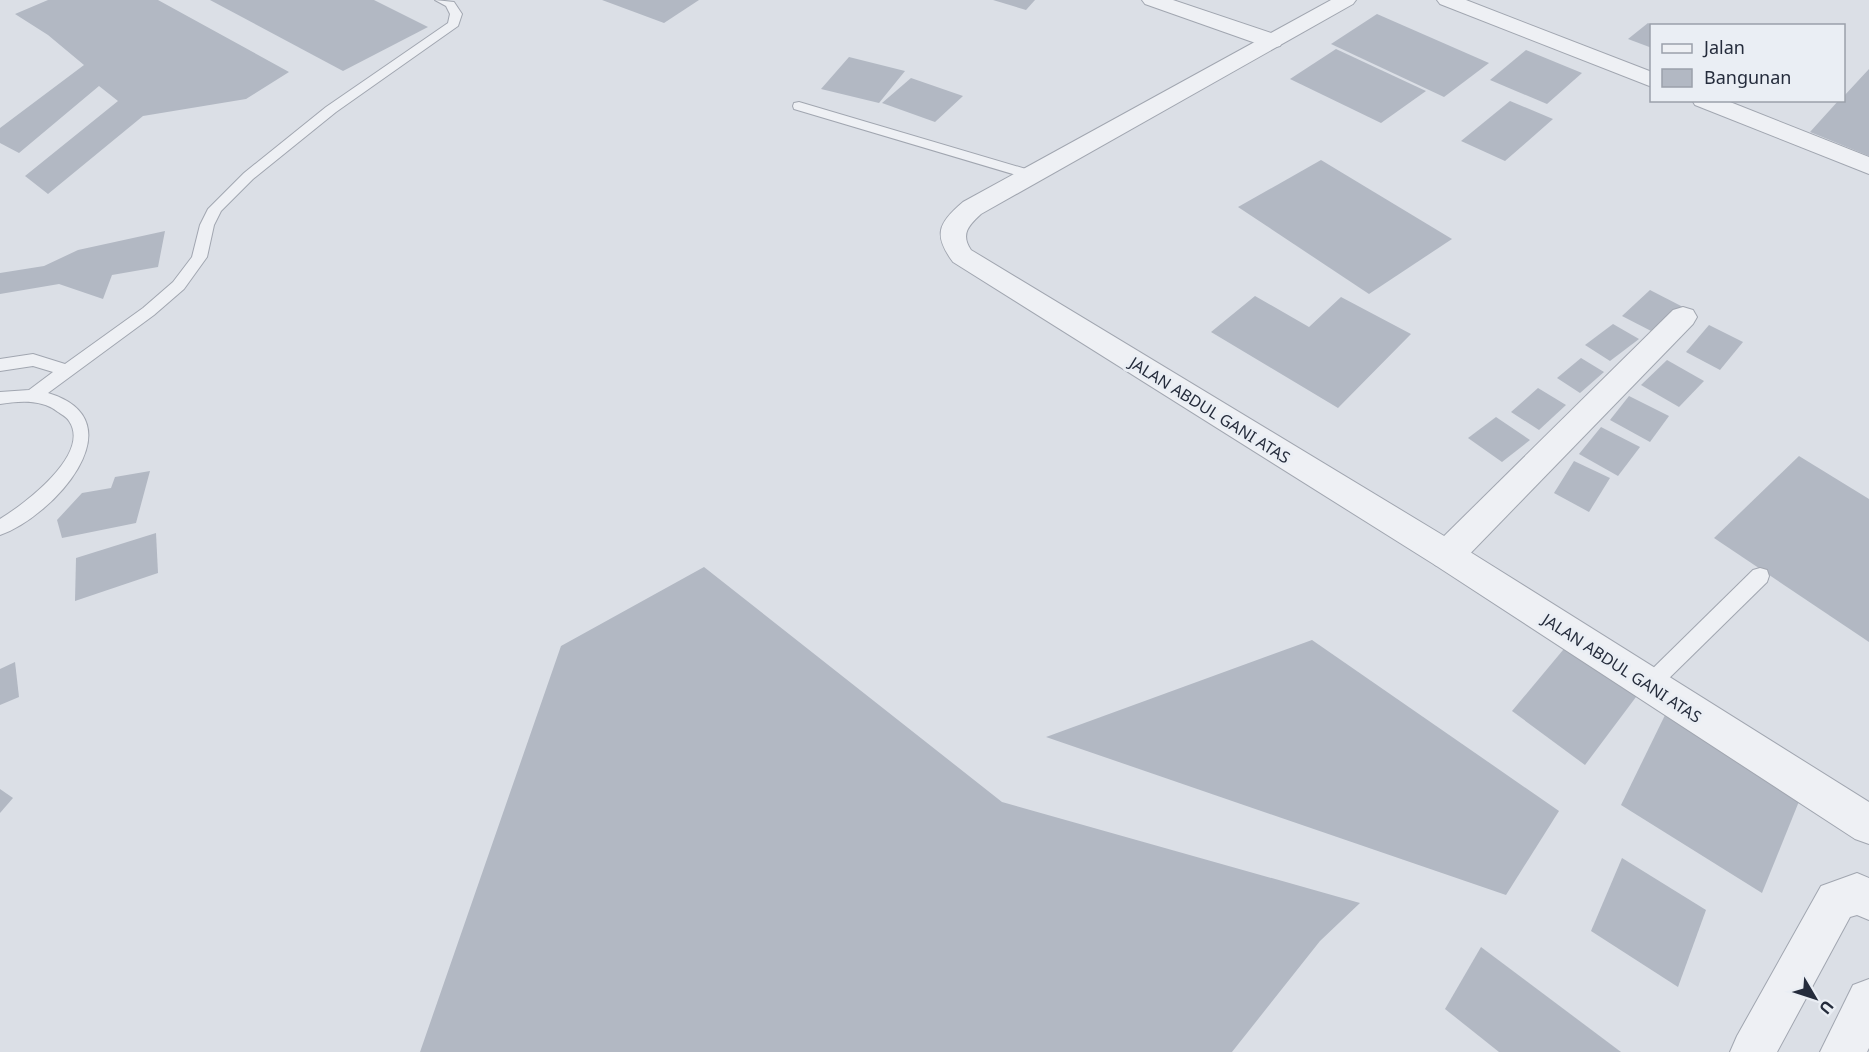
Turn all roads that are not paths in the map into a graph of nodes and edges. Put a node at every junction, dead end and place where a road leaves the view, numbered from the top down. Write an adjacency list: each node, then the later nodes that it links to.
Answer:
1 (441, 0): 13 (lane)
2 (1152, 0): 5 (street)
3 (1347, 0): 5 (street, JALAN ABDUL GANI ATAS)
4 (1447, 0): 6 (street)
5 (1272, 41): 10 (street, JALAN ABDUL GANI ATAS)
6 (1650, 79)
7 (1708, 102): 9 (street)
8 (799, 106): 10 (lane)
9 (1869, 166)
10 (1031, 175): 17 (street, JALAN ABDUL GANI ATAS)
11 (1683, 317): 17 (street)
12 (0, 365): 13 (lane)
13 (67, 370): 14 (lane)
14 (32, 396): 15 (lane); 16 (lane)
15 (0, 398)
16 (0, 528)
17 (1447, 555): 19 (street, JALAN ABDUL GANI ATAS)
18 (1760, 576): 19 (lane)
19 (1649, 686): 20 (street, JALAN ABDUL GANI ATAS)
20 (1869, 825)
21 (1869, 899): 23 (street)
22 (1869, 1001): 24 (street)
23 (1753, 1052)
24 (1843, 1052)

